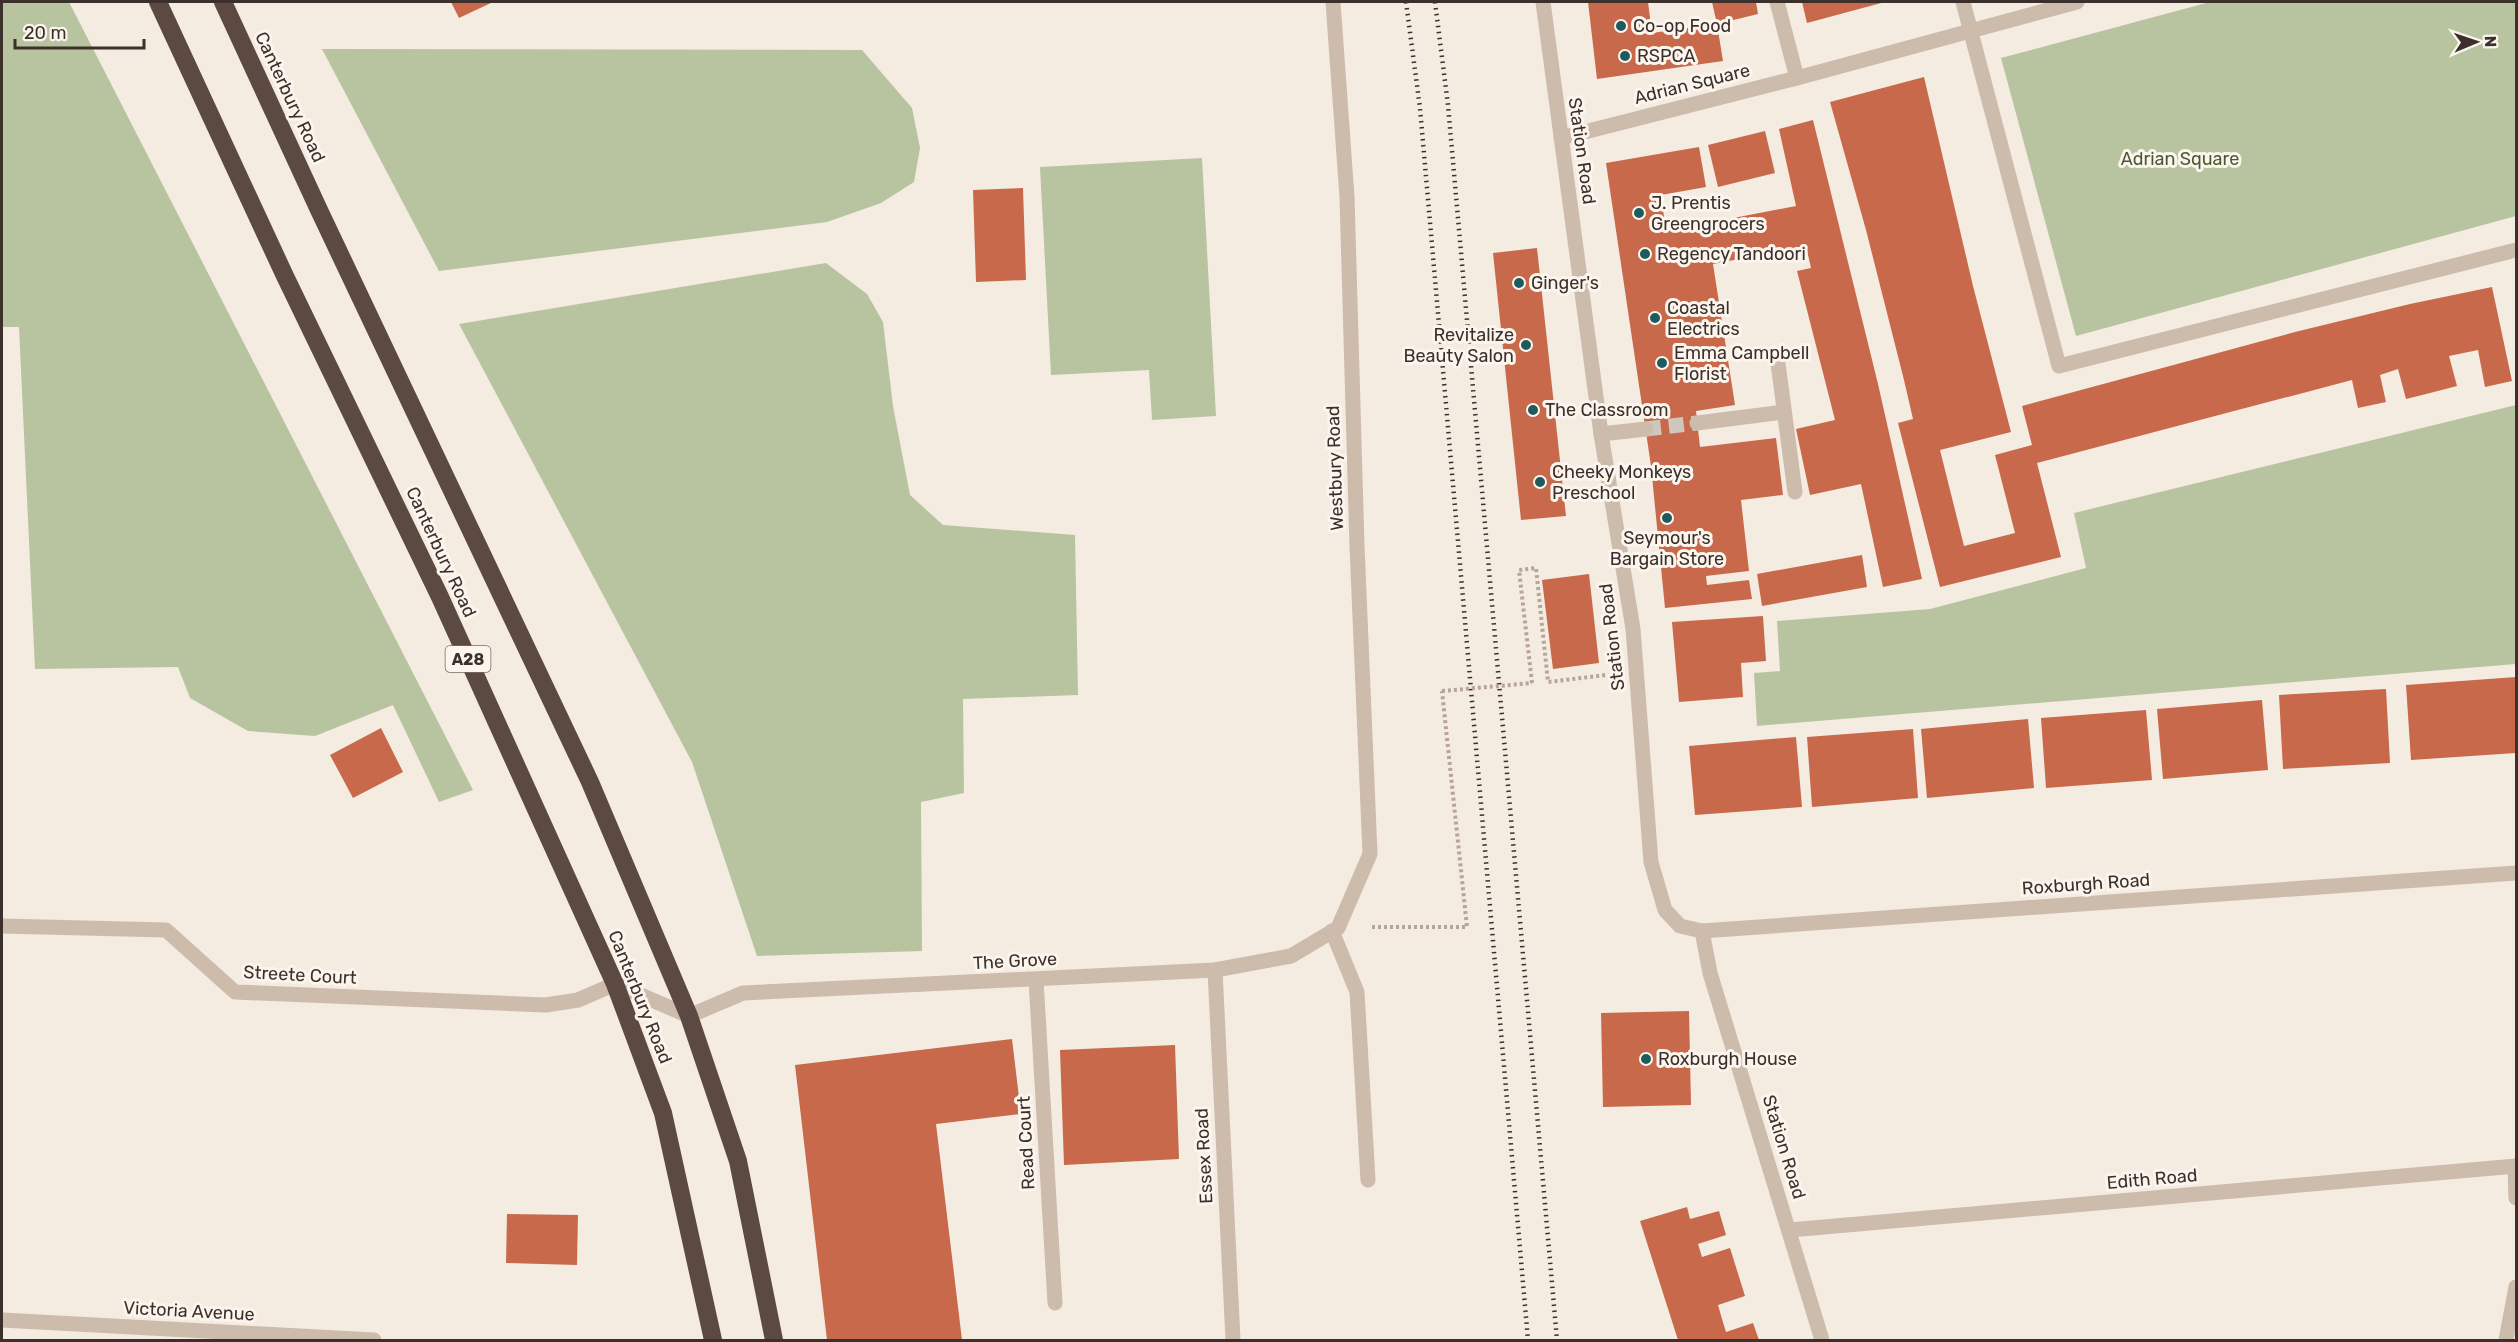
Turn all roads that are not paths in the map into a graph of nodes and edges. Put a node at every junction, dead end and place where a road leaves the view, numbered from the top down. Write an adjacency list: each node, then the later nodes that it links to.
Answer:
1 (158, 2): 25 (highway, Canterbury Road / A28)
2 (223, 2): 26 (highway, Canterbury Road)
3 (1333, 2): 21 (street, Westbury Road)
4 (1543, 2): 10 (street, Station Road)
5 (1777, 2): 9 (street)
6 (1963, 2): 8 (street)
7 (2076, 2): 8 (street, Adrian Square)
8 (1971, 30): 9 (street, Adrian Square); 11 (street)
9 (1797, 78): 10 (street, Adrian Square)
10 (1561, 138): 16 (street, Station Road)
11 (2517, 250)
12 (1777, 356): 13 (street)
13 (1784, 412): 14 (street); 17 (street)
14 (1697, 423)
15 (1646, 429): 16 (street)
16 (1601, 434): 19 (street, Station Road)
17 (1795, 492)
18 (2517, 873): 22 (street, Roxburgh Road)
19 (1665, 910): 22 (street, Roxburgh Road)
20 (2, 926): 25 (street, Streete Court)
21 (1335, 929): 23 (street, The Grove); 28 (street)
22 (1702, 931): 30 (street, Station Road)
23 (1215, 970): 24 (street, The Grove); 37 (street, Essex Road)
24 (1036, 980): 26 (street, The Grove); 32 (street, Read Court)
25 (615, 984): 26 (street); 35 (highway, Canterbury Road / A28)
26 (689, 1016): 36 (highway, Canterbury Road)
27 (2516, 1166): 29 (street); 30 (street, Edith Road)
28 (1368, 1180)
29 (2517, 1198)
30 (1790, 1230): 38 (street, Station Road)
31 (2517, 1287): 39 (street)
32 (1055, 1303)
33 (2, 1320): 34 (street, Victoria Avenue)
34 (374, 1341)
35 (713, 1341)
36 (774, 1341)
37 (1233, 1341)
38 (1822, 1341)
39 (2506, 1341)

